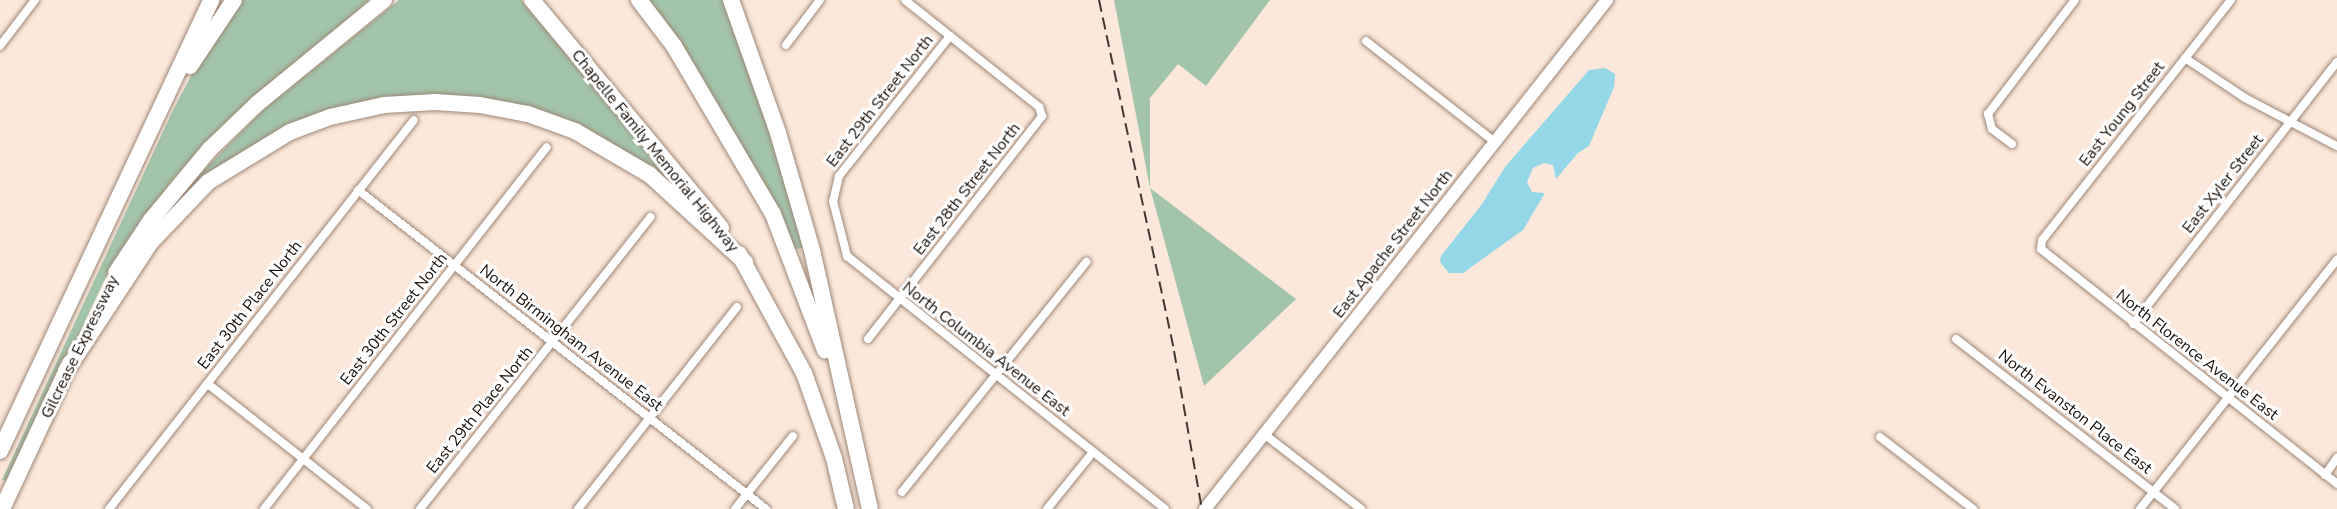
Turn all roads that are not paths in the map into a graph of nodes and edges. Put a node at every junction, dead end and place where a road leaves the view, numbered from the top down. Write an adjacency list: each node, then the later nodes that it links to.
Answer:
1 (35, 0): 19 (street)
2 (206, 0): 24 (highway)
3 (211, 0): 24 (highway, Gilcrease Expressway)
4 (234, 0): 31 (highway)
5 (384, 0): 46 (highway, Gilcrease Expressway)
6 (532, 0): 22 (highway, Chapelle Family Memorial Highway)
7 (543, 0): 22 (highway)
8 (639, 0): 51 (highway)
9 (731, 0): 23 (highway)
10 (737, 0): 23 (highway)
11 (820, 0): 18 (street)
12 (905, 0): 16 (street)
13 (1607, 0): 27 (main road, East Apache Street North)
14 (2075, 0): 28 (street)
15 (2231, 0): 20 (street, East Young Street)
16 (950, 36): 32 (street, East 29th Street North); 40 (street, East 28th Street North)
17 (1366, 41): 27 (street)
18 (786, 45)
19 (0, 46)
20 (2185, 58): 26 (street); 35 (street, East Young Street)
21 (2337, 62): 26 (street, East Xyler Street)
22 (594, 75): 37 (highway, Chapelle Family Memorial Highway)
23 (767, 100): 51 (highway)
24 (162, 104): 31 (highway, Gilcrease Expressway)
25 (414, 120): 33 (street, East 30th Place North)
26 (2292, 120): 29 (street); 42 (street, East Xyler Street)
27 (1495, 142): 52 (main road, East Apache Street North)
28 (2012, 144)
29 (2337, 146)
30 (547, 147): 39 (street, East 30th Street North)
31 (140, 150): 55 (highway, Gilcrease Expressway)
32 (836, 185): 40 (street, North Columbia Avenue East)
33 (358, 190): 39 (street, North Birmingham Avenue East); 48 (street, East 30th Place North)
34 (651, 217): 45 (street, East 29th Place North)
35 (2040, 249): 42 (street, North Florence Avenue East)
36 (2337, 260): 49 (street)
37 (745, 262): 46 (highway); 72 (highway, Chapelle Family Memorial Highway)
38 (1086, 262): 47 (street)
39 (455, 266): 45 (street, North Birmingham Avenue East); 58 (street, East 30th Street North)
40 (898, 300): 43 (street, East 28th Street North); 47 (street, North Columbia Avenue East)
41 (737, 308): 50 (street)
42 (2133, 324): 49 (street, North Florence Avenue East)
43 (868, 339)
44 (1956, 339): 61 (street, North Evanston Place East)
45 (554, 341): 50 (street, North Birmingham Avenue East); 68 (street, East 29th Place North)
46 (66, 371): 64 (highway, Gilcrease Expressway)
47 (994, 376): 56 (street, North Columbia Avenue East); 62 (street)
48 (207, 384): 58 (street); 65 (street, East 30th Place North)
49 (2228, 399): 59 (street, North Florence Avenue East); 61 (street)
50 (649, 418): 63 (street, North Birmingham Avenue East); 69 (street)
51 (851, 421): 73 (highway)
52 (1264, 434): 76 (main road, East Apache Street North); 77 (street)
53 (793, 436): 63 (street)
54 (1880, 436): 78 (street)
55 (0, 451)
56 (1093, 452): 74 (street); 75 (street, North Columbia Avenue East)
57 (2337, 458): 59 (street)
58 (303, 459): 66 (street, East 30th Street North); 67 (street)
59 (2325, 475): 60 (street, North Florence Avenue East)
60 (2337, 484)
61 (2153, 491): 79 (street); 80 (street, North Evanston Place East)
62 (902, 492)
63 (746, 494): 70 (street); 71 (street, North Birmingham Avenue East)
64 (2, 509)
65 (109, 509)
66 (264, 509)
67 (367, 509)
68 (420, 509)
69 (578, 509)
70 (735, 509)
71 (766, 509)
72 (846, 509)
73 (870, 509)
74 (1047, 509)
75 (1165, 509)
76 (1205, 509)
77 (1360, 509)
78 (1972, 509)
79 (2140, 509)
80 (2175, 509)

